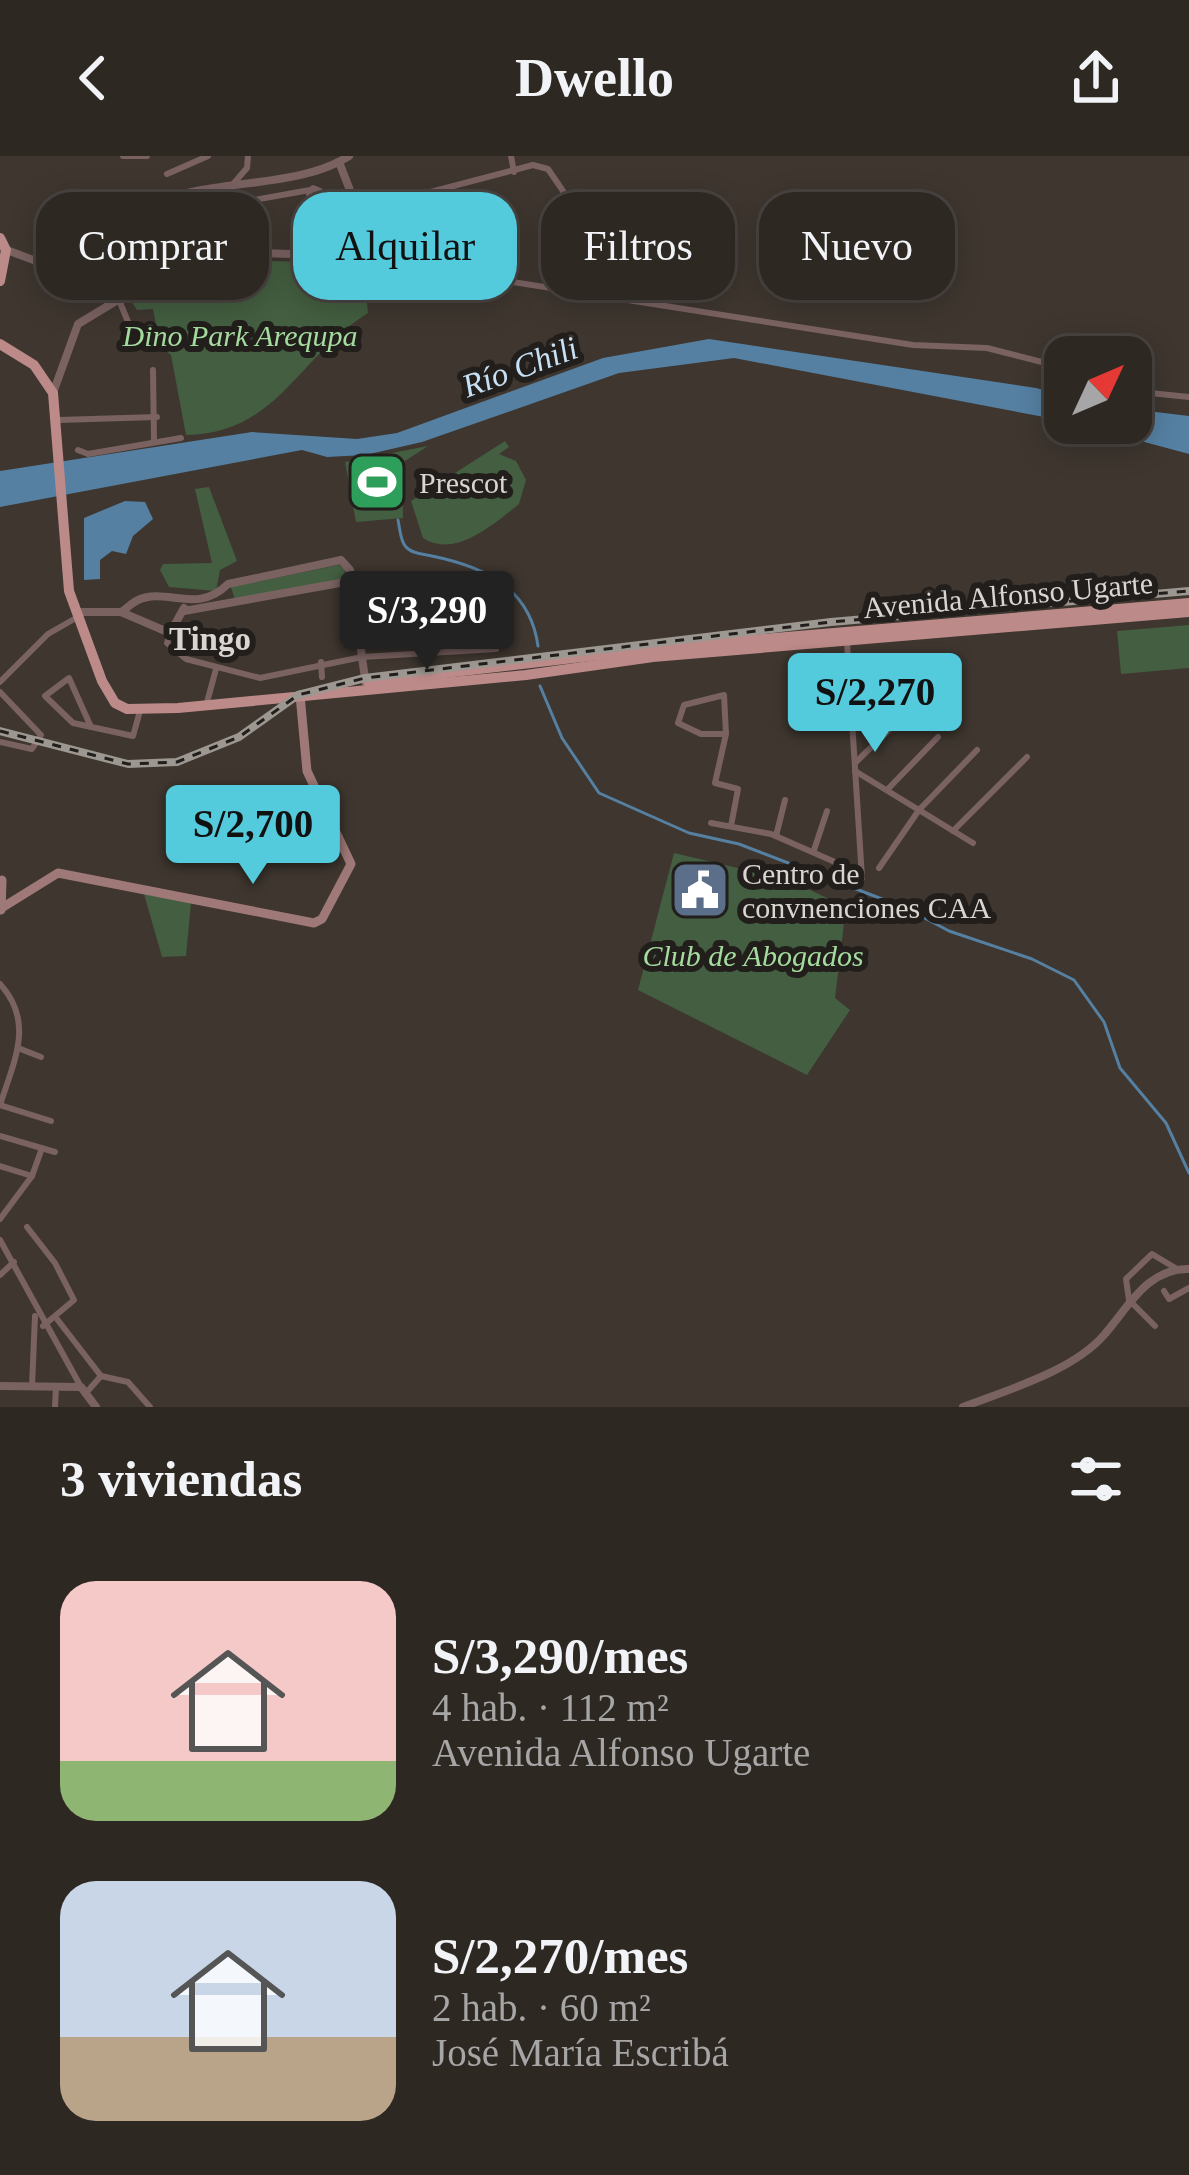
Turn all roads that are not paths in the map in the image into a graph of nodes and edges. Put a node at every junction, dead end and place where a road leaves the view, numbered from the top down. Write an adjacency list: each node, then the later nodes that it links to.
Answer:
1 (123, 156): 2 (street)
2 (147, 156)
3 (208, 156): 9 (street)
4 (248, 156): 10 (street)
5 (349, 156): 7 (street)
6 (511, 156): 8 (street)
7 (339, 162): 10 (street); 12 (street)
8 (514, 172): 13 (street); 14 (street)
9 (166, 174)
10 (232, 185): 16 (street)
11 (310, 190): 15 (street)
12 (350, 192)
13 (436, 192)
14 (563, 192)
15 (269, 197)
16 (3, 244): 17 (main road)
17 (0, 281)
18 (112, 300): 25 (street)
19 (118, 300): 21 (street)
20 (633, 300): 23 (street)
21 (136, 341)
22 (0, 344): 25 (main road)
23 (1044, 363)
24 (153, 370): 28 (street)
25 (53, 393): 29 (main road)
26 (1152, 393): 27 (street)
27 (1189, 397)
28 (157, 417): 29 (street); 31 (street)
29 (58, 420): 39 (main road)
30 (182, 438): 31 (street)
31 (154, 441): 32 (street)
32 (78, 450)
33 (352, 581): 34 (street); 35 (street); 43 (street)
34 (219, 593): 35 (street); 36 (street)
35 (224, 605): 36 (street)
36 (184, 606): 38 (street); 40 (street)
37 (1189, 607): 41 (main road, Avenida Alfonso Ugarte)
38 (121, 612): 39 (street); 40 (street)
39 (76, 619): 47 (street); 52 (main road)
40 (170, 633): 45 (street)
41 (847, 638): 48 (main road, Avenida Alfonso Ugarte); 60 (street)
42 (496, 649): 43 (street)
43 (362, 657): 44 (street); 48 (street)
44 (321, 662): 45 (street); 46 (street)
45 (216, 669): 51 (street)
46 (322, 677)
47 (0, 682)
48 (366, 686): 50 (main road, Avenida Alfonso Ugarte)
49 (0, 692): 57 (street)
50 (299, 695): 51 (main road, Avenida Alfonso Ugarte); 73 (main road)
51 (206, 706): 52 (main road, Avenida Alfonso Ugarte)
52 (140, 711): 53 (street)
53 (91, 727): 53 (street)
54 (889, 730): 60 (street)
55 (726, 734): 55 (street); 66 (street)
56 (938, 737): 61 (street)
57 (0, 742)
58 (976, 750): 63 (street)
59 (1027, 757): 67 (street)
60 (855, 767): 61 (street); 70 (street)
61 (886, 790): 63 (street)
62 (785, 800): 68 (street)
63 (919, 810): 67 (street); 71 (street)
64 (826, 811): 70 (street)
65 (711, 823): 66 (street)
66 (731, 826): 68 (street)
67 (953, 831): 69 (street)
68 (776, 836): 70 (street)
69 (973, 843)
70 (814, 850)
71 (879, 868)
72 (1, 879): 73 (main road); 74 (main road)
73 (25, 890): 74 (main road)
74 (1, 909)
75 (1, 987): 76 (street)
76 (18, 1048): 77 (street); 78 (street)
77 (41, 1057)
78 (0, 1105): 79 (street)
79 (51, 1121)
80 (0, 1136): 81 (street)
81 (42, 1148): 82 (street); 84 (street)
82 (55, 1152)
83 (0, 1166): 84 (street)
84 (32, 1176): 85 (street)
85 (0, 1220)
86 (27, 1227): 96 (street)
87 (0, 1240): 88 (street)
88 (14, 1262): 91 (street); 95 (street)
89 (1177, 1269): 90 (street); 94 (street); 94 (street)
90 (1189, 1269)
91 (0, 1275)
92 (1189, 1288): 93 (street)
93 (1164, 1291)
94 (1130, 1300): 98 (street); 104 (street)
95 (36, 1312): 97 (street); 102 (street)
96 (57, 1318): 97 (street); 99 (street)
97 (42, 1326): 103 (street)
98 (1155, 1326)
99 (101, 1376): 103 (street); 107 (street)
100 (0, 1387): 102 (street)
101 (56, 1387): 102 (street); 103 (street); 105 (street)
102 (32, 1388)
103 (82, 1390): 106 (street)
104 (983, 1403): 108 (street)
105 (55, 1407)
106 (96, 1407)
107 (150, 1407)
108 (963, 1407)

